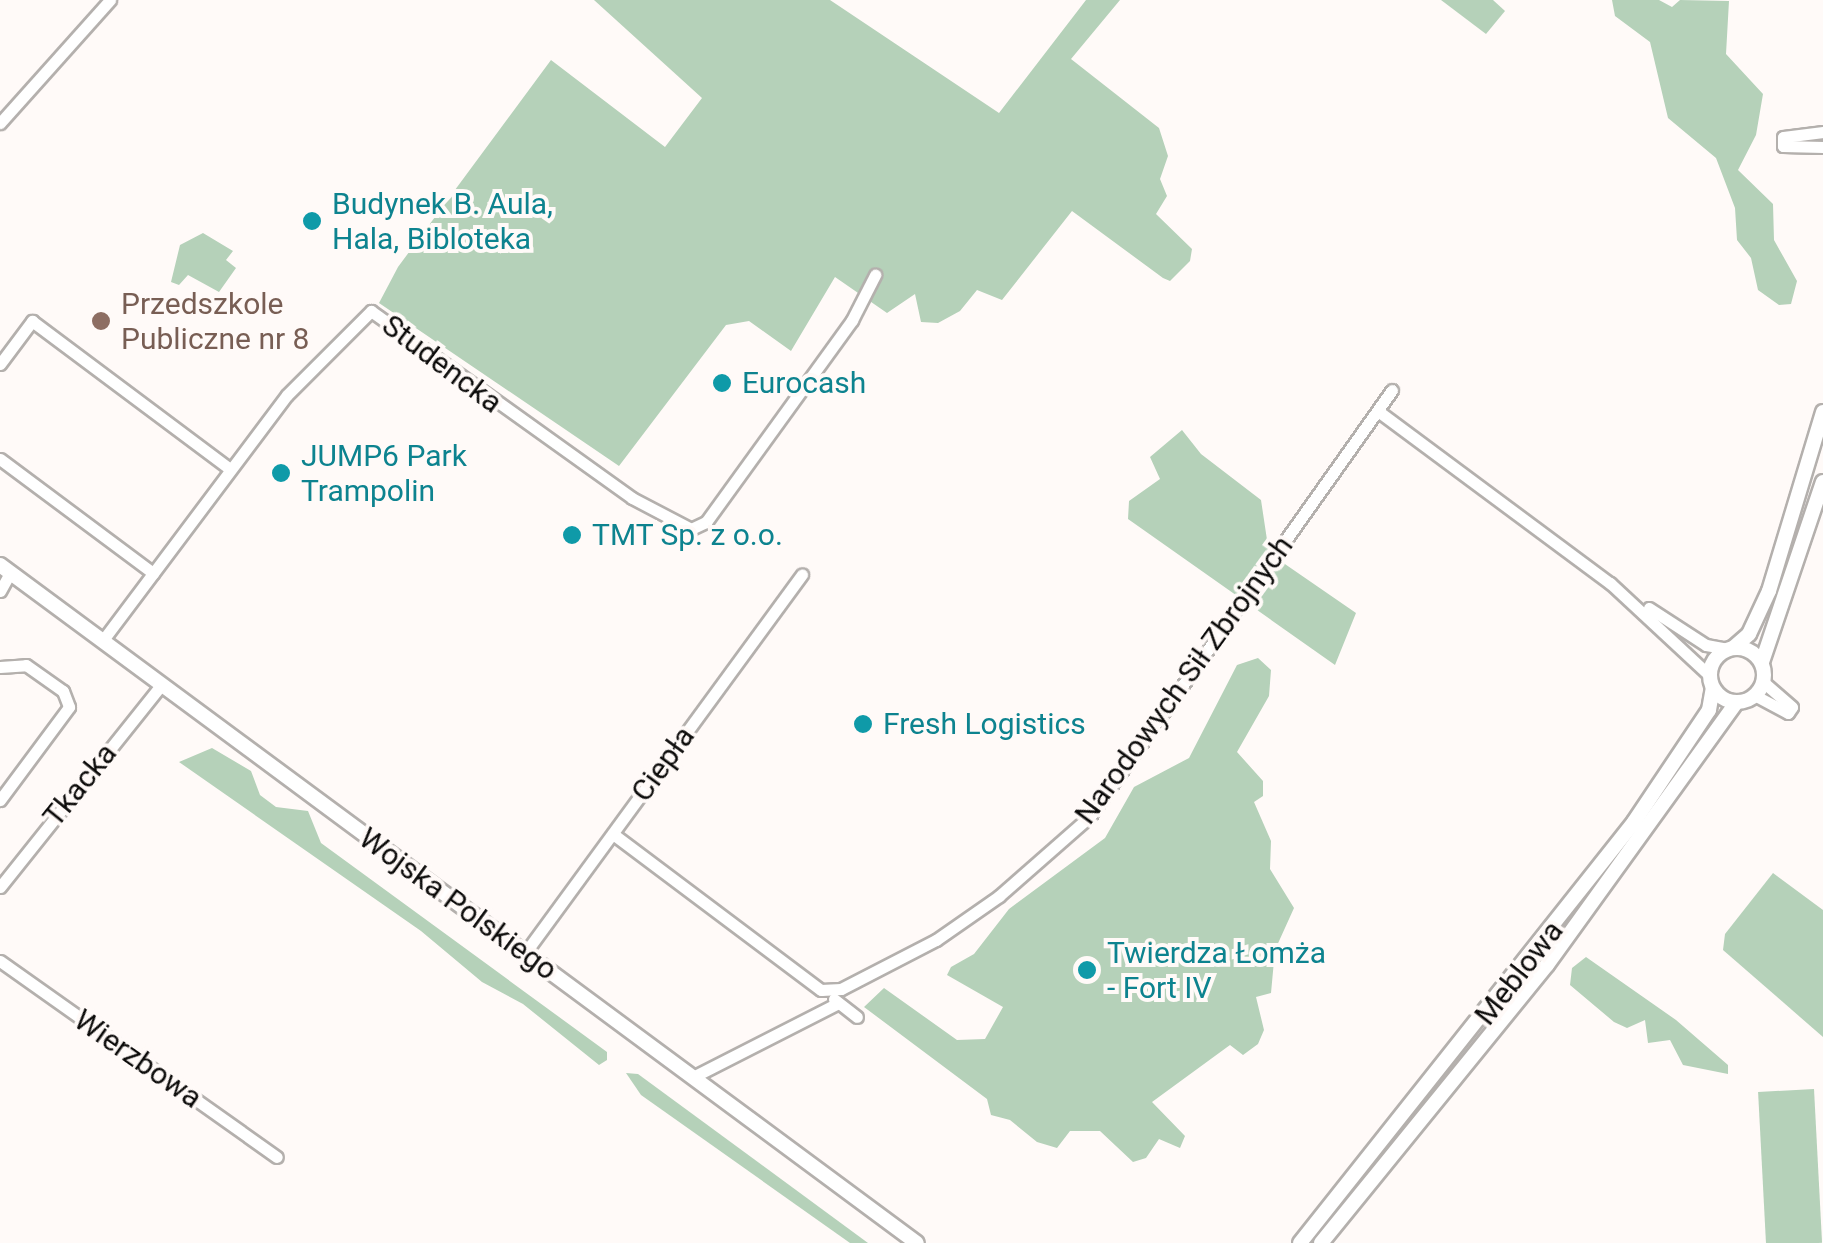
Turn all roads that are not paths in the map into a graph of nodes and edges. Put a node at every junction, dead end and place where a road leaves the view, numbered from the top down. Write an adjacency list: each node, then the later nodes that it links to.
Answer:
1 (110, 0): 2 (street)
2 (0, 123)
3 (1823, 132): 4 (street)
4 (1823, 148)
5 (874, 276): 11 (street, Studencka)
6 (0, 364): 11 (street)
7 (1392, 390): 8 (street, Narodowych Sił Zbrojnych)
8 (1378, 411): 16 (street); 32 (street, Narodowych Sił Zbrojnych)
9 (1823, 412): 19 (main road)
10 (0, 460): 14 (street)
11 (230, 469): 14 (street, Studencka)
12 (1823, 482): 20 (main road)
13 (5, 569): 17 (street); 18 (main road, Wojska Polskiego)
14 (153, 573): 18 (street, Studencka)
15 (802, 574): 28 (street, Ciepła)
16 (1610, 583): 19 (street); 22 (street)
17 (0, 591)
18 (103, 640): 23 (main road, Wojska Polskiego)
19 (1731, 649): 20 (main road); 22 (main road)
20 (1762, 662): 24 (main road)
21 (0, 667): 27 (street)
22 (1711, 682): 25 (main road); 38 (main road, Meblowa)
23 (162, 684): 29 (street, Tkacka); 30 (main road, Wojska Polskiego)
24 (1760, 690): 25 (main road); 26 (street)
25 (1736, 703): 39 (main road, Meblowa)
26 (1790, 710)
27 (0, 799)
28 (612, 834): 30 (street, Ciepła); 32 (street)
29 (0, 887)
30 (525, 953): 35 (main road, Wojska Polskiego)
31 (0, 961): 36 (street, Wierzbowa)
32 (828, 991): 33 (street)
33 (838, 1003): 34 (street); 35 (street)
34 (857, 1017)
35 (693, 1077): 37 (main road, Wojska Polskiego)
36 (277, 1158)
37 (917, 1243)
38 (1300, 1243)
39 (1320, 1243)

